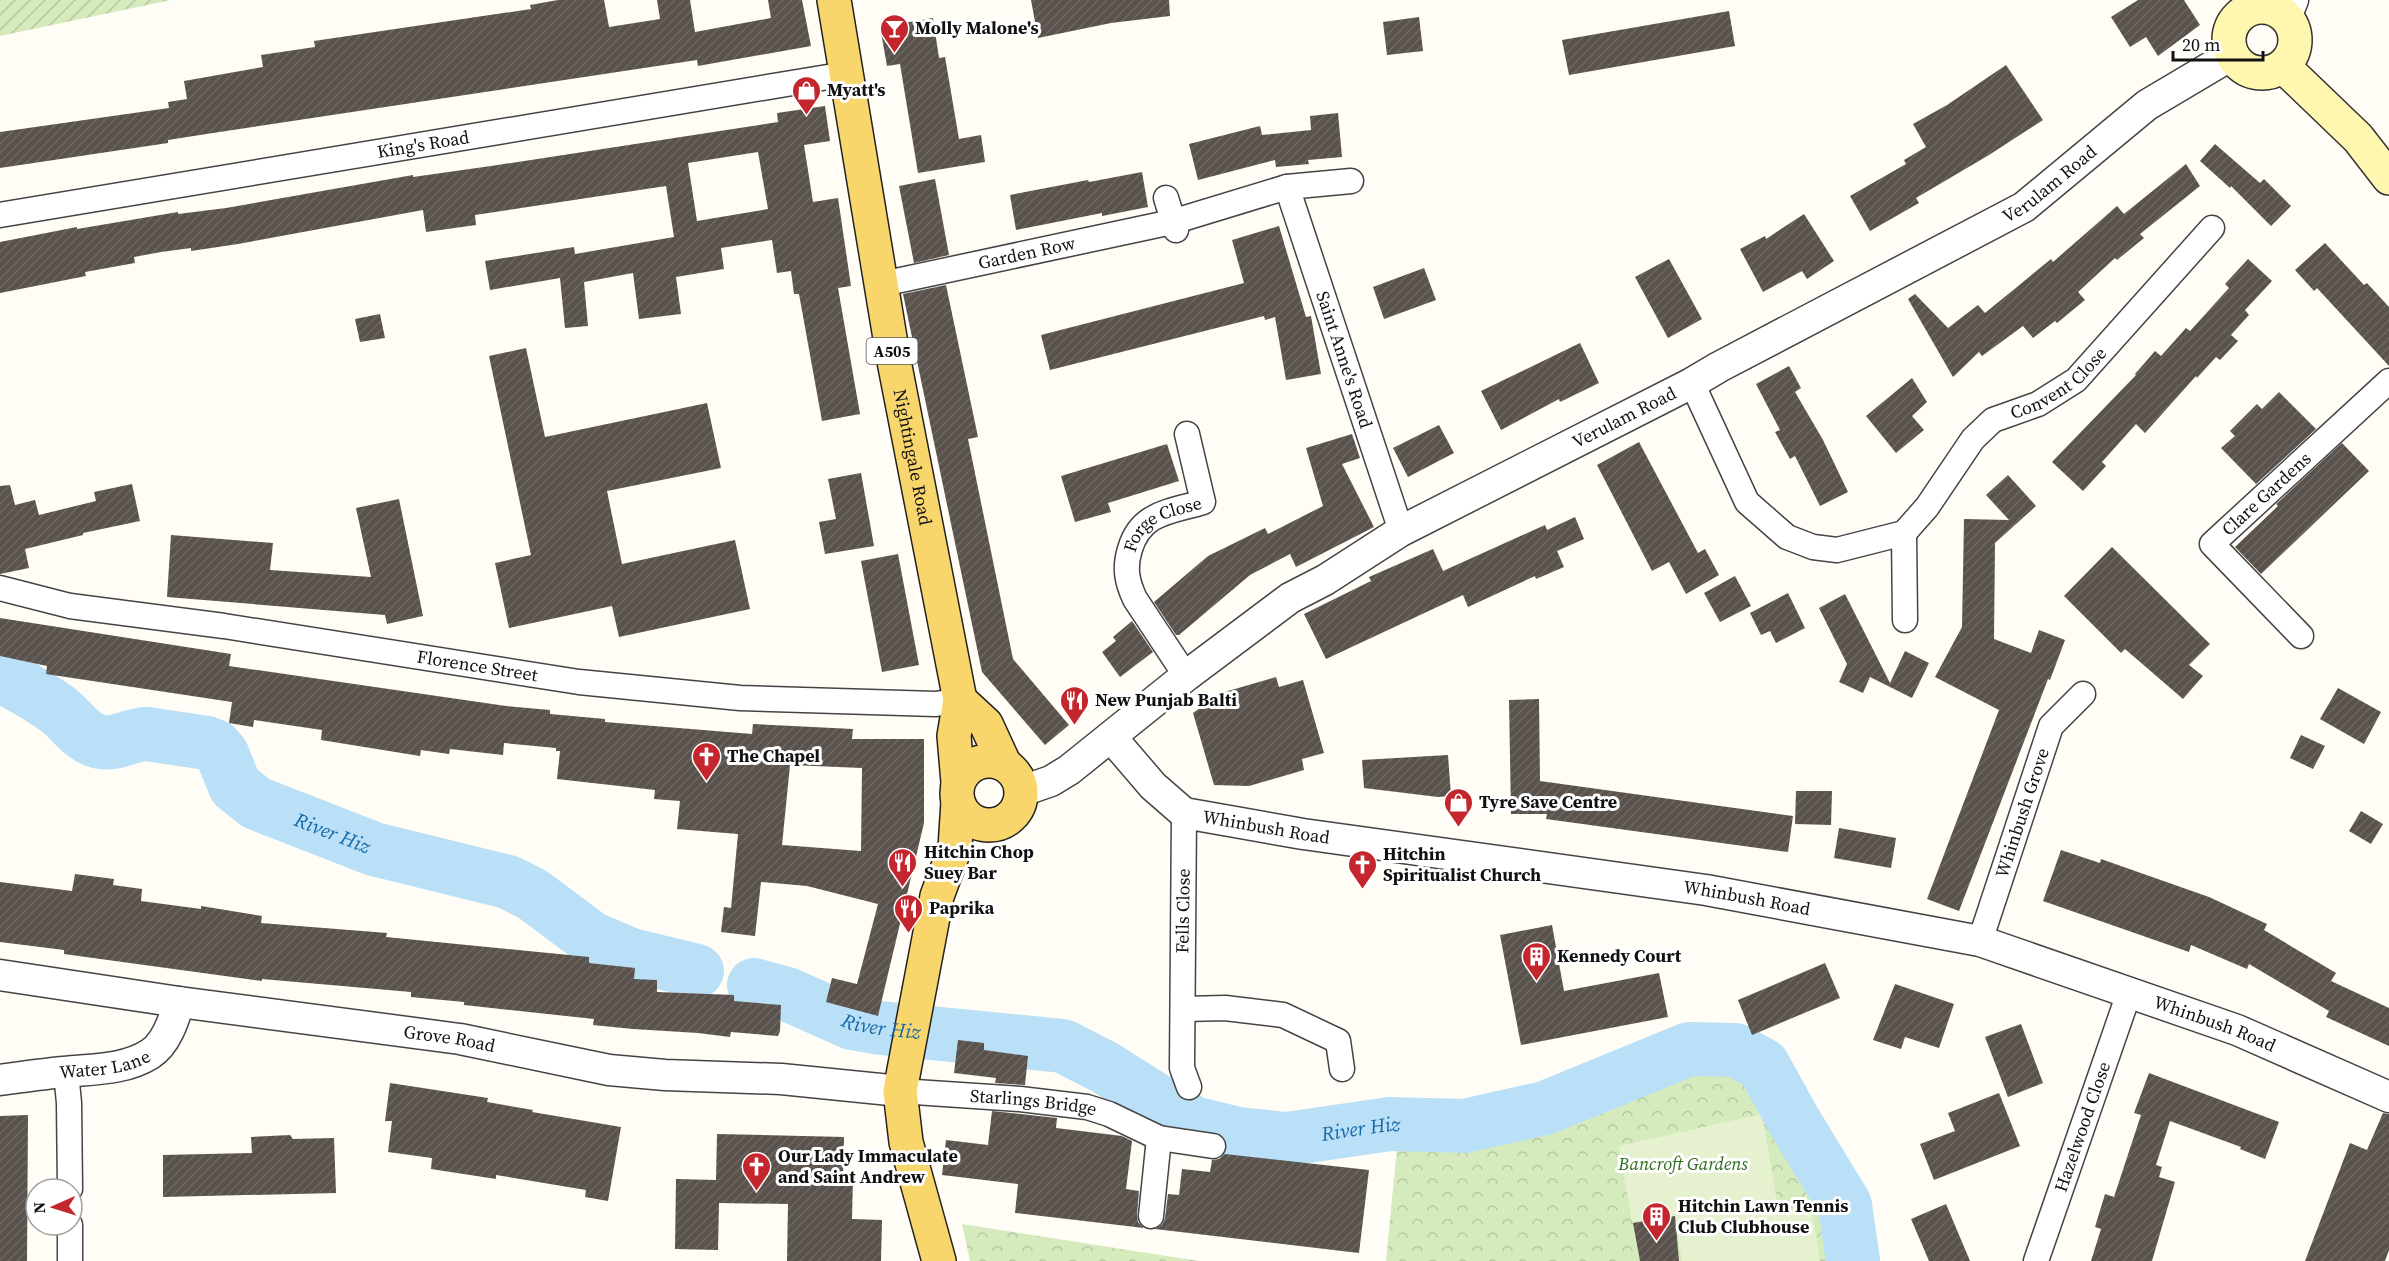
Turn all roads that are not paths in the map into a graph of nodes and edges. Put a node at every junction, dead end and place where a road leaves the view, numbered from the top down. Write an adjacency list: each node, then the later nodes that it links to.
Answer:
1 (834, 0): 6 (main road, Nightingale Road / A505)
2 (2235, 8): 3 (main road); 4 (main road)
3 (2289, 9): 5 (main road)
4 (2233, 54): 5 (main road); 16 (street, Verulam Road)
5 (2283, 66): 7 (main road)
6 (846, 74): 11 (street, King's Road); 14 (main road, Nightingale Road / A505)
7 (2389, 178)
8 (1351, 181): 9 (street, Garden Row)
9 (1287, 187): 12 (street, Garden Row); 18 (street, Saint Anne's Road)
10 (1166, 198): 12 (street)
11 (0, 215)
12 (1174, 226): 14 (street, Garden Row)
13 (2212, 228): 19 (street, Convent Close)
14 (882, 284): 25 (main road, Nightingale Road / A505)
15 (2389, 381): 22 (street, Clare Gardens)
16 (1692, 383): 18 (street, Verulam Road); 19 (street)
17 (1186, 434): 23 (street, Forge Close)
18 (1401, 531): 23 (street, Verulam Road)
19 (1904, 533): 21 (street)
20 (0, 588): 25 (street, Florence Street)
21 (1905, 620)
22 (2301, 636)
23 (1186, 676): 26 (street, Verulam Road)
24 (2083, 694): 33 (street, Whinbush Grove)
25 (960, 700): 27 (main road); 29 (main road, Nightingale Road / A505)
26 (1111, 737): 28 (street, Verulam Road); 30 (street, Whinbush Road)
27 (1004, 763): 28 (main road); 29 (main road)
28 (1022, 791): 31 (main road)
29 (958, 792): 31 (main road); 32 (main road, Nightingale Road / A505)
30 (1184, 813): 33 (street, Whinbush Road); 37 (street, Fells Close)
31 (998, 824): 32 (main road)
32 (955, 848): 42 (main road, Nightingale Road / A505)
33 (1980, 941): 35 (street, Whinbush Road)
34 (0, 975): 36 (street, Grove Road)
35 (2129, 993): 43 (street, Whinbush Road); 51 (street, Hazelwood Close)
36 (179, 1002): 39 (street, Water Lane); 42 (street, Grove Road)
37 (1184, 1009): 38 (street); 41 (street, Fells Close)
38 (1342, 1069)
39 (66, 1072): 40 (street, Water Lane); 46 (street)
40 (0, 1080)
41 (1189, 1088)
42 (900, 1091): 44 (street, Starlings Bridge); 50 (main road, Nightingale Road / A505)
43 (2389, 1097)
44 (1159, 1138): 45 (street, Starlings Bridge); 47 (street)
45 (1213, 1146)
46 (69, 1177)
47 (1151, 1216)
48 (70, 1237): 49 (street)
49 (70, 1261)
50 (939, 1261)
51 (2036, 1261)

